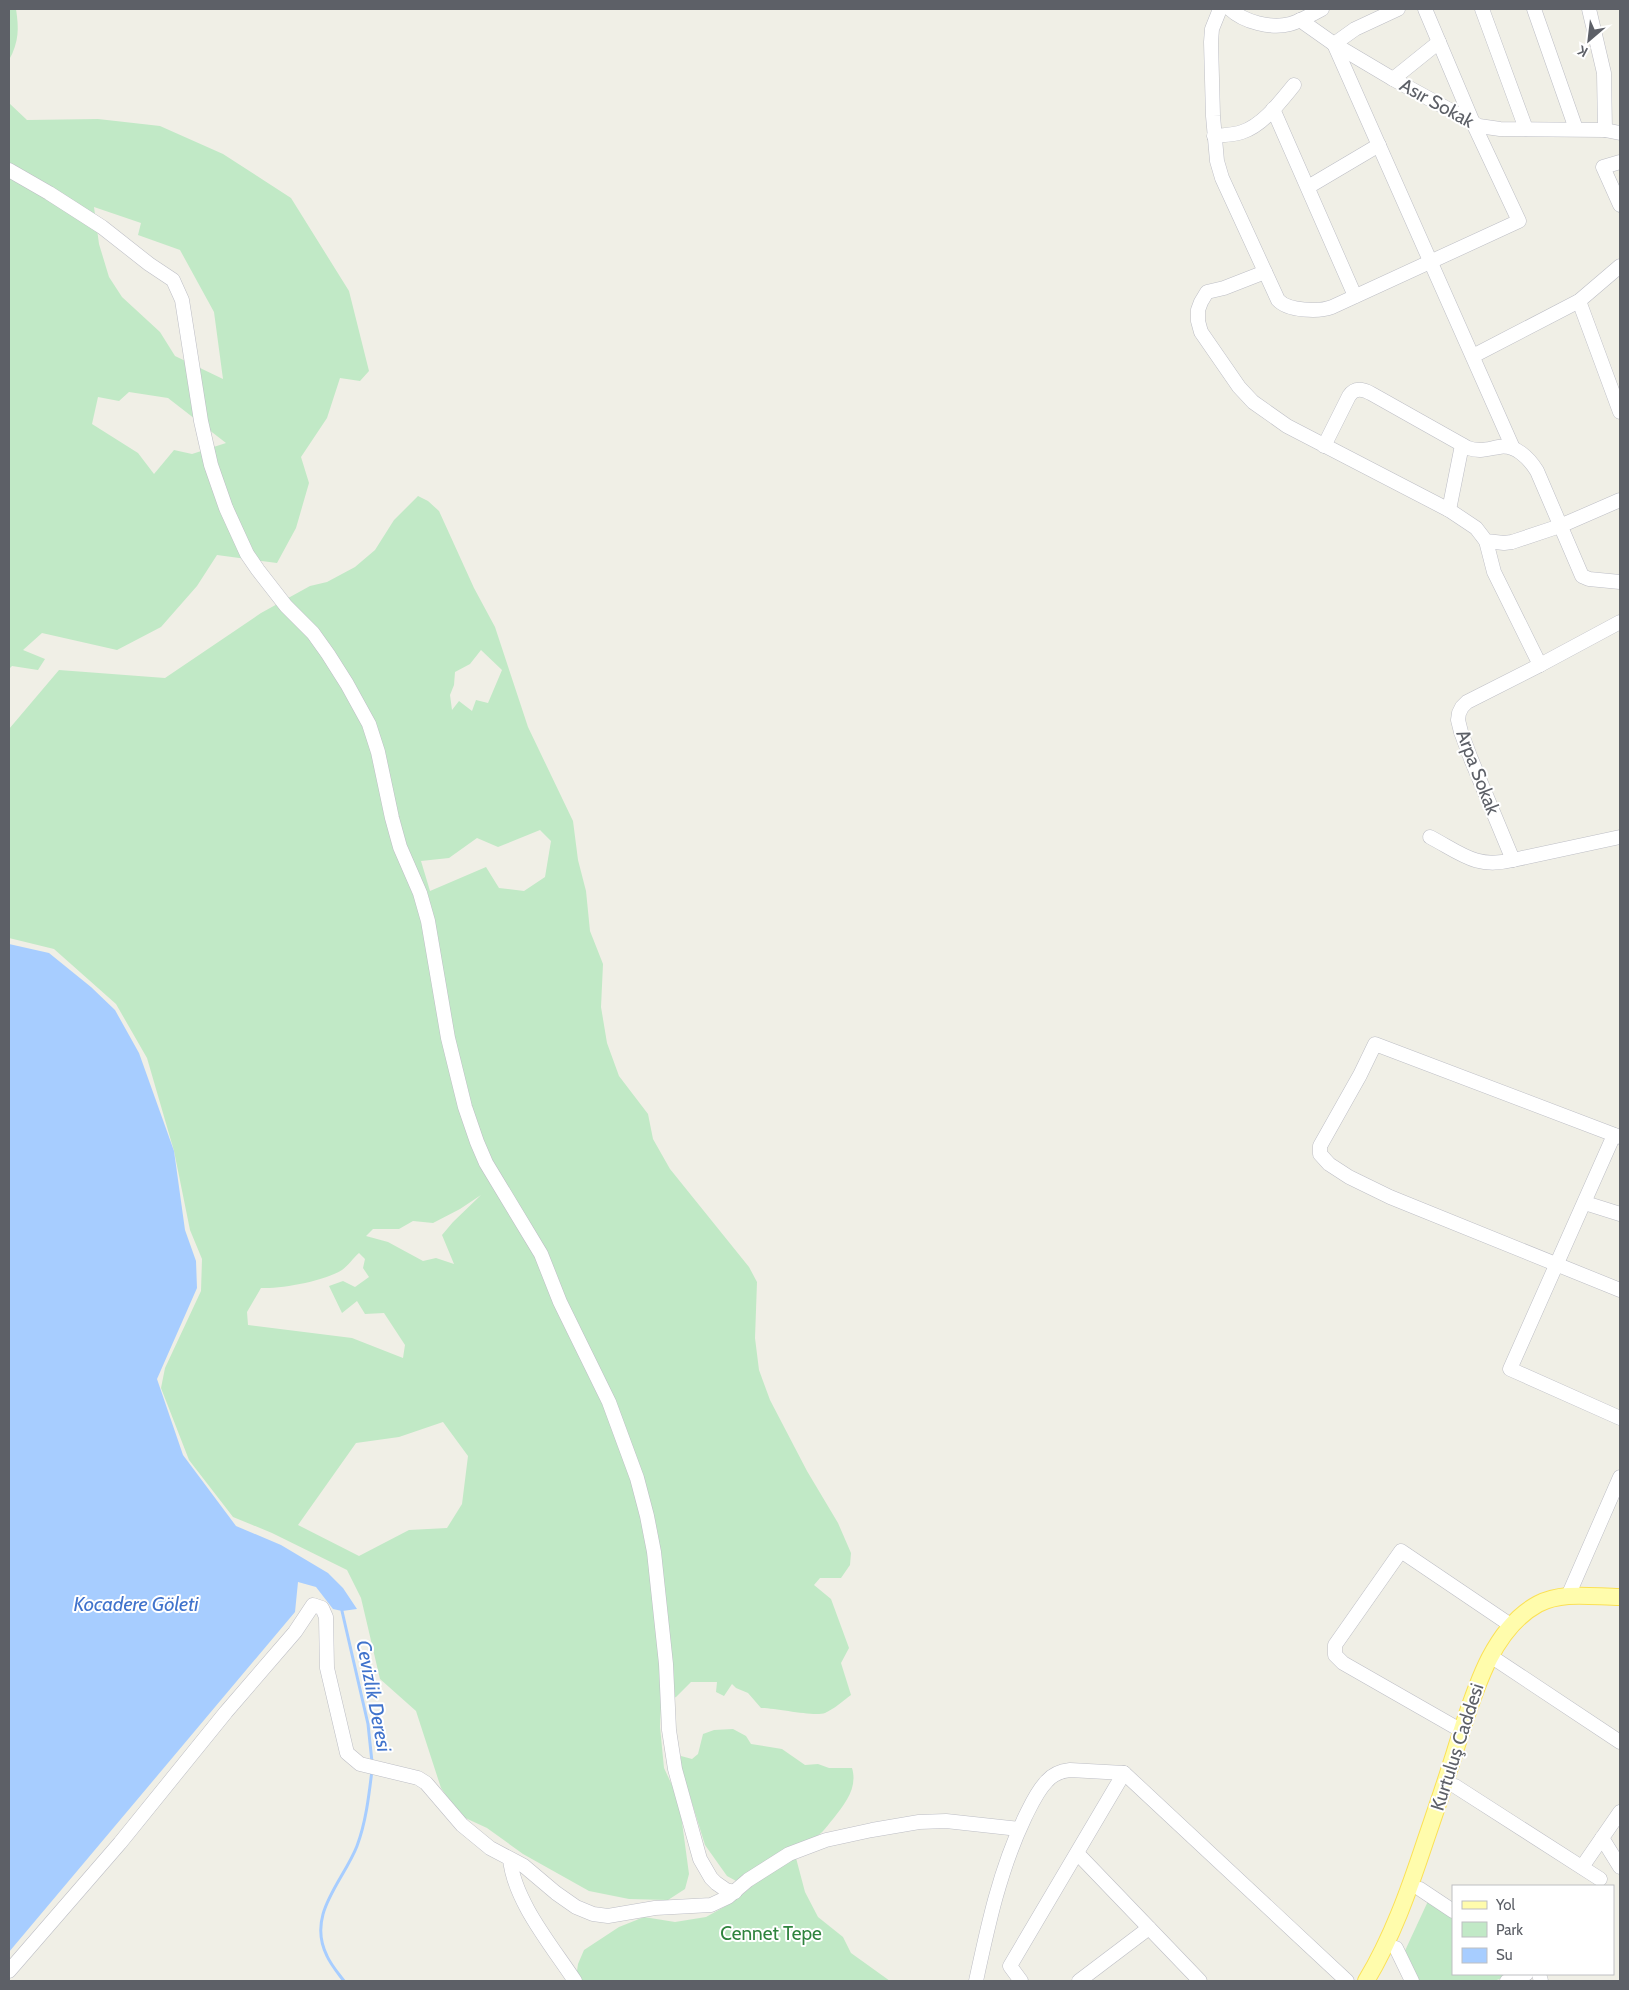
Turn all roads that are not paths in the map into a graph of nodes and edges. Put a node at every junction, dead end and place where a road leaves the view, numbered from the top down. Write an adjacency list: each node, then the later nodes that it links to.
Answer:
1 (1220, 9): 20 (street)
2 (1230, 9): 9 (street)
3 (1322, 9): 9 (street)
4 (1398, 9): 11 (street)
5 (1425, 9): 10 (street)
6 (1482, 9): 16 (street)
7 (1534, 9): 17 (street)
8 (1588, 9): 18 (street)
9 (1300, 20): 11 (street, Asır Sokak)
10 (1439, 42): 12 (street); 15 (street)
11 (1334, 44): 12 (street, Asır Sokak); 21 (street)
12 (1393, 79): 15 (street, Asır Sokak)
13 (1294, 85): 14 (street)
14 (1273, 109): 20 (street); 24 (street)
15 (1474, 125): 16 (street, Asır Sokak); 26 (street)
16 (1526, 129): 17 (street, Asır Sokak)
17 (1576, 129): 18 (street, Asır Sokak)
18 (1606, 130): 19 (street, Asır Sokak)
19 (1620, 133)
20 (1214, 136): 28 (street)
21 (1379, 145): 24 (street); 26 (street)
22 (1620, 162): 25 (street)
23 (9, 170): 71 (street)
24 (1308, 187): 29 (street)
25 (1620, 205)
26 (1430, 262): 29 (street); 31 (street)
27 (1620, 266): 30 (street)
28 (1265, 272): 29 (street); 34 (street)
29 (1355, 296)
30 (1579, 301): 31 (street); 32 (street)
31 (1473, 356): 35 (street)
32 (1620, 412)
33 (1462, 445): 34 (street); 35 (street); 37 (street)
34 (1324, 446): 37 (street)
35 (1507, 447): 38 (street)
36 (1620, 500): 38 (street)
37 (1449, 510): 39 (street)
38 (1560, 526): 39 (street); 40 (street)
39 (1486, 541): 42 (street)
40 (1620, 582)
41 (1620, 622): 42 (street)
42 (1540, 665): 45 (street, Arpa Sokak)
43 (1430, 837): 45 (street)
44 (1620, 837): 45 (street)
45 (1513, 860)
46 (1617, 1136): 47 (street); 49 (street)
47 (1585, 1203): 48 (street); 49 (street)
48 (1620, 1214)
49 (1556, 1263): 50 (street); 51 (street)
50 (1620, 1290)
51 (1620, 1418)
52 (1620, 1477): 53 (street)
53 (1568, 1596): 54 (main road, Kurtuluş Caddesi); 56 (main road, Kurtuluş Caddesi)
54 (1620, 1597)
55 (1620, 1606): 57 (main road, Kurtuluş Caddesi)
56 (1512, 1626): 58 (main road, Kurtuluş Caddesi); 58 (street)
57 (1498, 1661): 59 (street); 61 (main road, Kurtuluş Caddesi)
58 (1462, 1731): 85 (main road, Kurtuluş Caddesi)
59 (1620, 1742)
60 (1124, 1773): 63 (street); 65 (street); 84 (street)
61 (1454, 1786): 68 (street); 70 (main road, Kurtuluş Caddesi)
62 (1620, 1812): 64 (street)
63 (1019, 1829): 71 (street); 80 (street)
64 (1602, 1838): 67 (street); 68 (street)
65 (1078, 1854): 73 (street); 75 (street)
66 (510, 1859): 71 (street); 76 (street); 79 (street)
67 (1617, 1863): 69 (street)
68 (1582, 1866): 69 (street)
69 (1598, 1883)
70 (1420, 1889): 72 (street); 74 (main road, Kurtuluş Caddesi)
71 (735, 1892)
72 (1452, 1910)
73 (1149, 1928): 78 (street); 83 (street)
74 (1396, 1948): 86 (main road, Kurtuluş Caddesi); 87 (street)
75 (1010, 1966): 81 (street); 82 (street)
76 (9, 1971)
77 (1523, 1975): 88 (street)
78 (1194, 1979)
79 (575, 1981)
80 (976, 1981)
81 (1010, 1981)
82 (1021, 1981)
83 (1079, 1981)
84 (1347, 1981)
85 (1366, 1981)
86 (1378, 1981)
87 (1412, 1981)
88 (1507, 1981)

